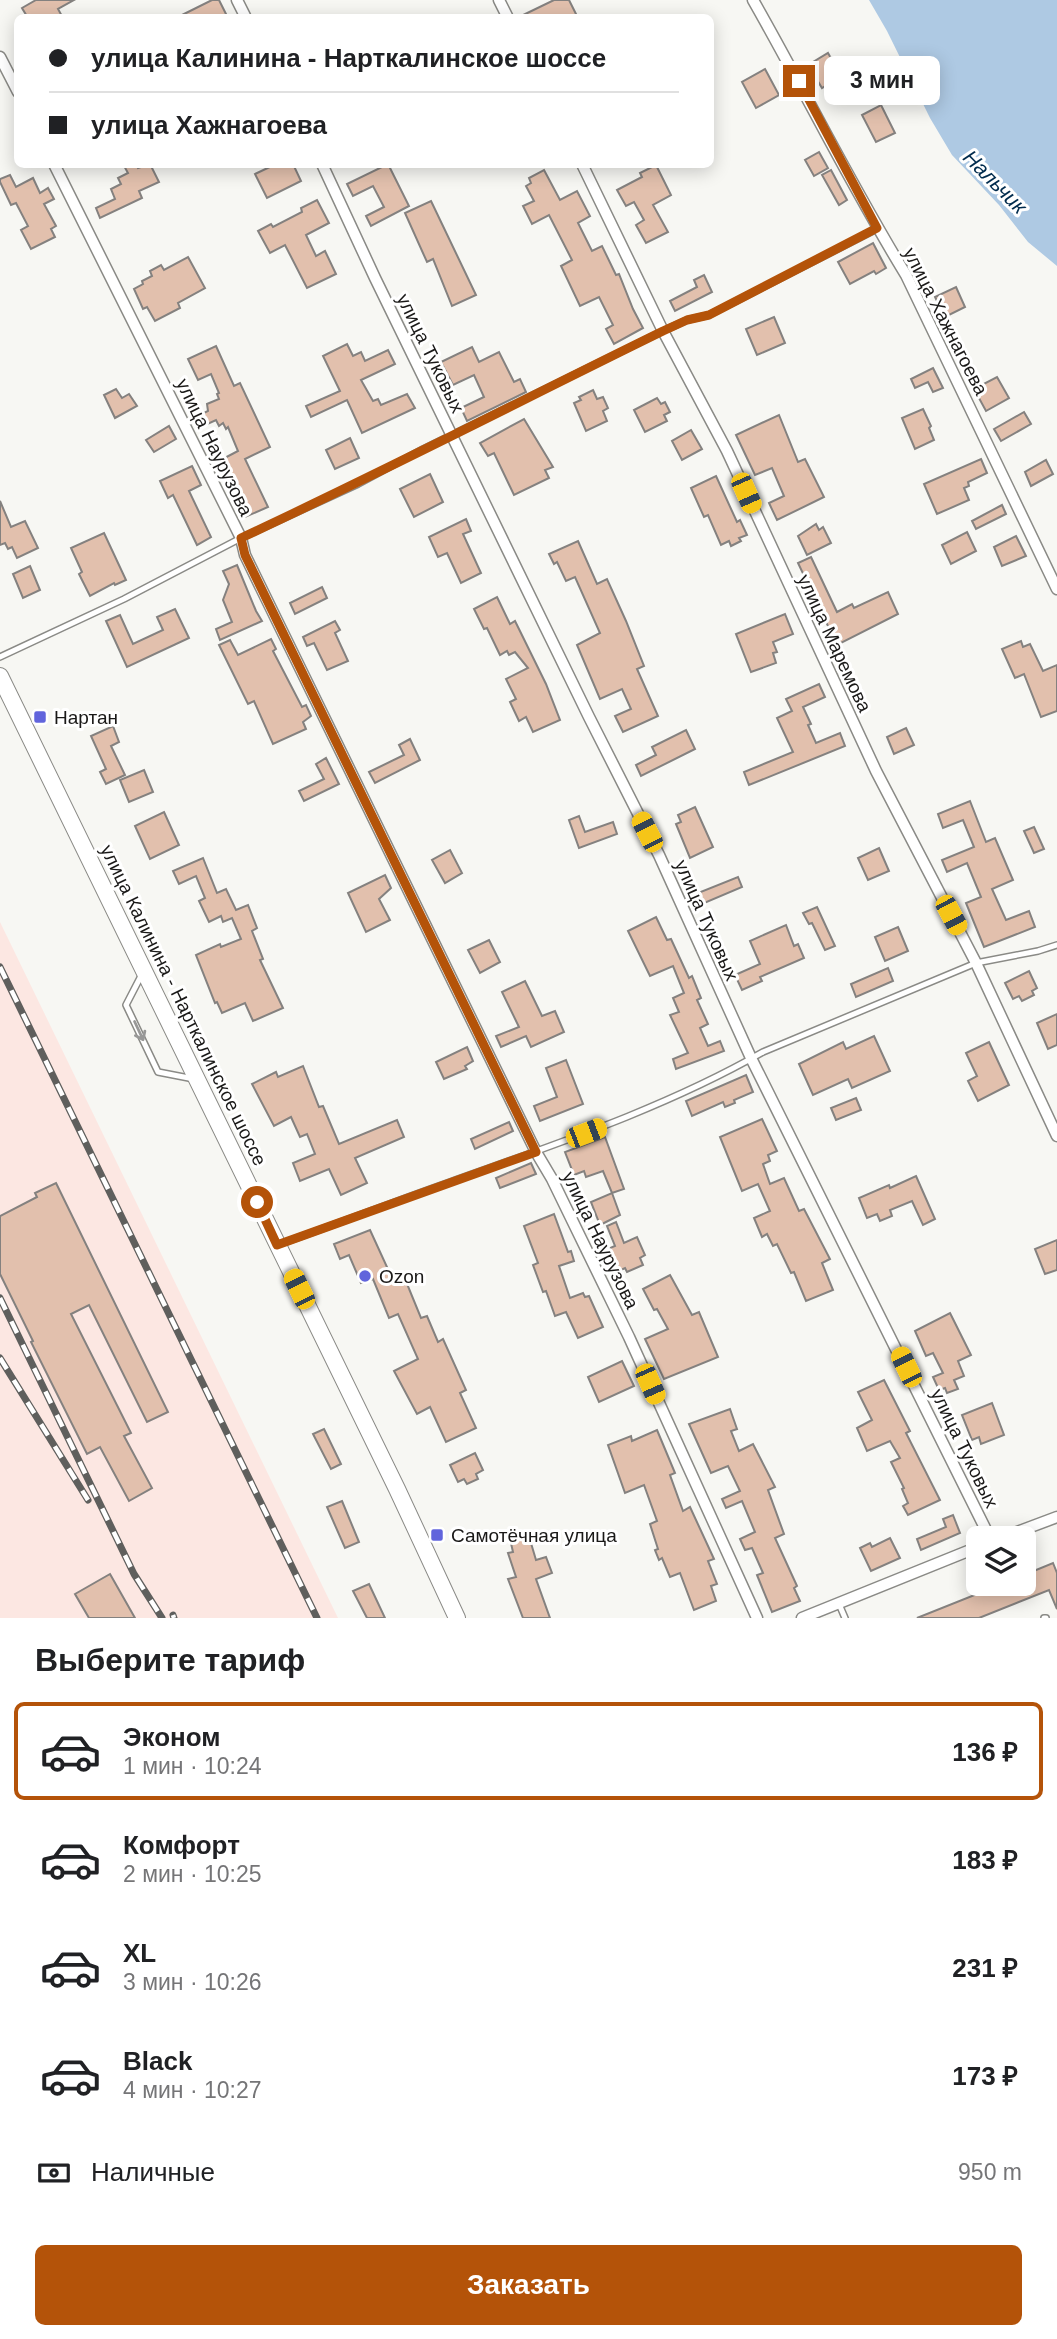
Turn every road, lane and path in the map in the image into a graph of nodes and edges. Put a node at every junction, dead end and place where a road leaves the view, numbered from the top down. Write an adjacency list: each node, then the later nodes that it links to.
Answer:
1 (753, 0): 7 (street, улица Хажнагоева)
2 (0, 58): 3 (street)
3 (14, 84)
4 (56, 168): 10 (street, улица Наурузова)
5 (324, 168): 9 (street, улица Туковых)
6 (584, 168): 8 (street, улица Маремова)
7 (877, 228): 8 (lane); 11 (street, улица Хажнагоева)
8 (663, 331): 9 (lane); 15 (street, улица Маремова)
9 (452, 435): 10 (lane); 17 (street, улица Туковых)
10 (241, 538): 12 (lane); 20 (street, улица Наурузова)
11 (1057, 589)
12 (0, 657)
13 (0, 676): 16 (main road, улица Калинина - Нарткалинское шоссе)
14 (1057, 945): 15 (lane)
15 (976, 963): 17 (lane); 19 (street, улица Маремова)
16 (144, 970): 18 (main road, улица Калинина - Нарткалинское шоссе); 18 (lane, one-way to 18)
17 (751, 1058): 20 (lane); 23 (street, улица Туковых)
18 (198, 1080): 21 (main road, улица Калинина - Нарткалинское шоссе)
19 (1057, 1136)
20 (536, 1152): 21 (lane); 28 (street, улица Наурузова)
21 (277, 1245): 27 (main road, улица Калинина - Нарткалинское шоссе)
22 (1057, 1517): 24 (street)
23 (984, 1526)
24 (1033, 1526)
25 (966, 1552): 26 (street)
26 (839, 1604): 29 (street); 30 (lane)
27 (457, 1618)
28 (757, 1618)
29 (802, 1618)
30 (845, 1618)

